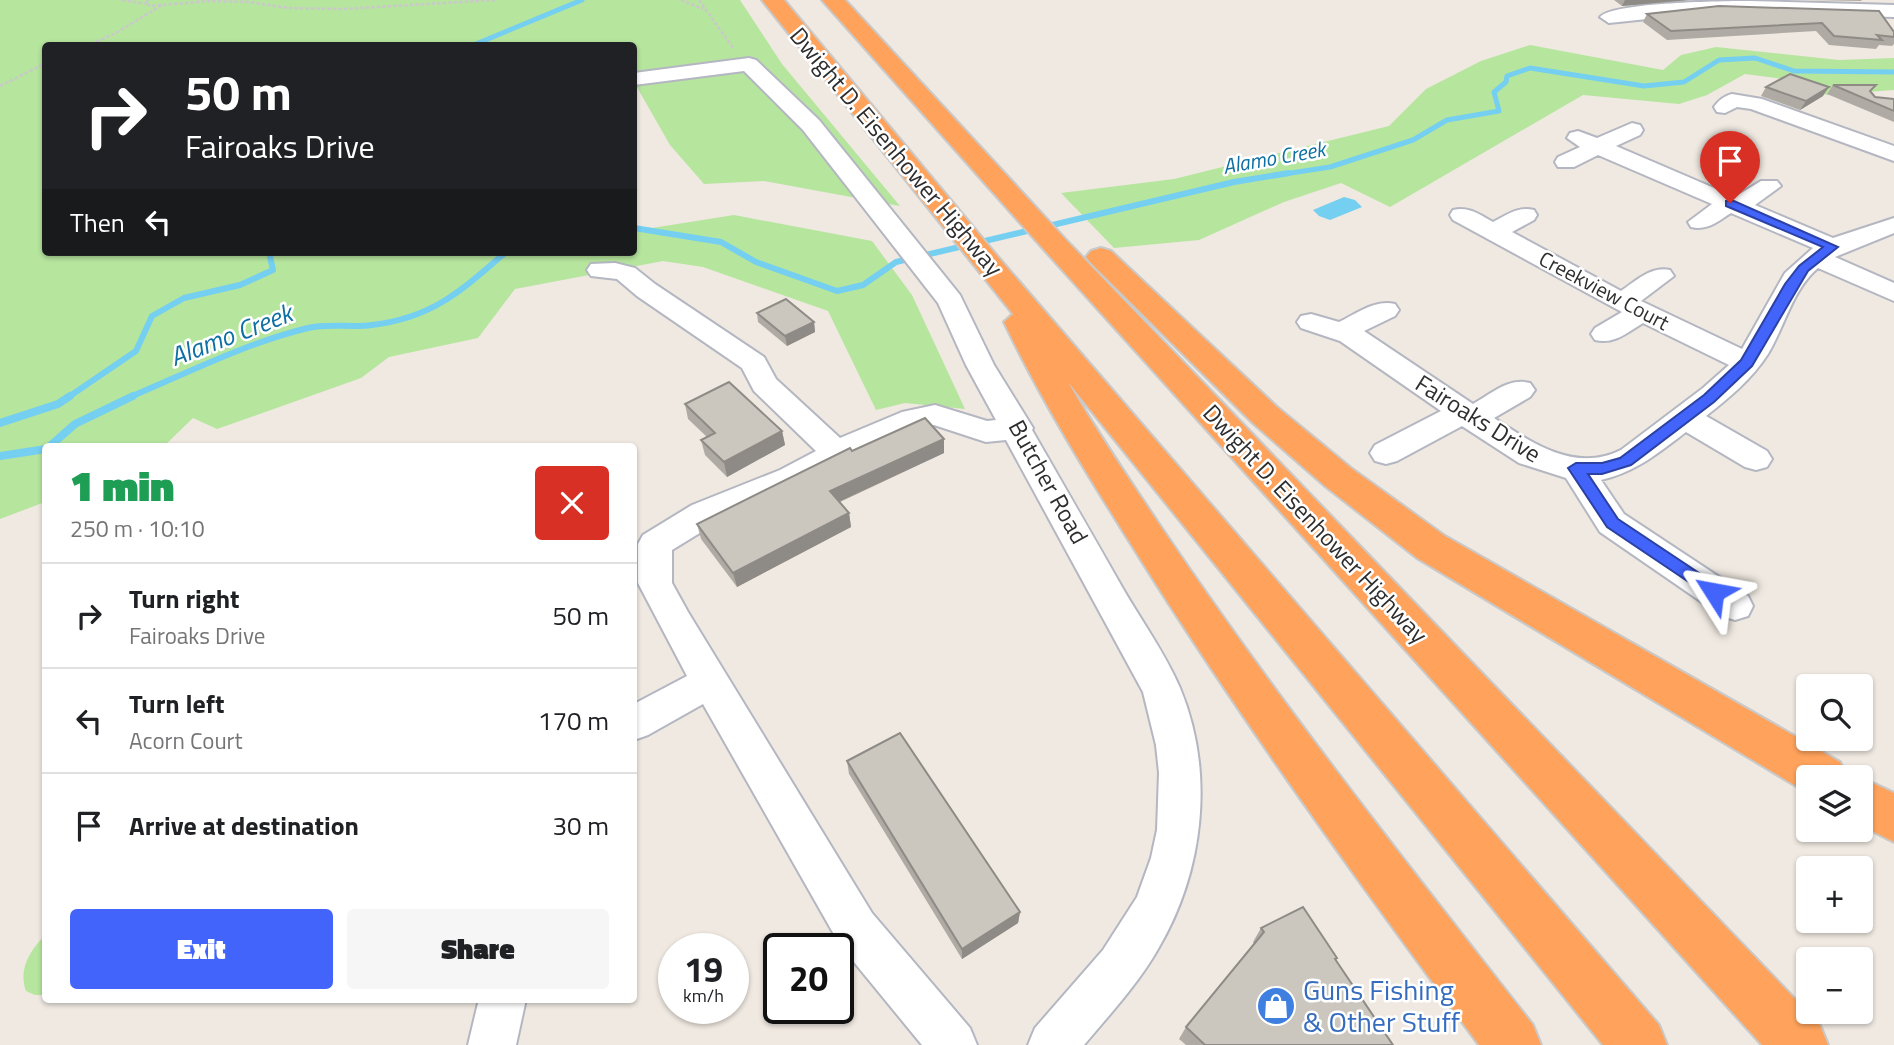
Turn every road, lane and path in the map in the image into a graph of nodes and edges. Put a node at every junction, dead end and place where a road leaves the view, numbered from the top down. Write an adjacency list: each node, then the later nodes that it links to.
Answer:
1 (122, 0): 9 (path)
2 (176, 0): 10 (path)
3 (495, 0): 10 (path)
4 (681, 0): 11 (path)
5 (699, 0): 11 (path)
6 (773, 0): 34 (highway, Dwight D. Eisenhower Highway)
7 (833, 0): 31 (highway, Dwight D. Eisenhower Highway)
8 (1719, 1): 12 (street); 13 (street)
9 (147, 2): 10 (path)
10 (162, 6): 14 (path)
11 (704, 10): 15 (path)
12 (1894, 12)
13 (1609, 17)
14 (95, 42)
15 (749, 64): 17 (street); 46 (street, Butcher Road)
16 (42, 65): 18 (path)
17 (637, 79)
18 (0, 86)
19 (1725, 107): 22 (street)
20 (1632, 130): 21 (street)
21 (1589, 142): 23 (street); 25 (street)
22 (1894, 154)
23 (1566, 163)
24 (1769, 186): 25 (street)
25 (1734, 205): 28 (street); 32 (street)
26 (1462, 215): 30 (street, Creekview Court)
27 (1525, 215): 30 (street)
28 (1700, 222)
29 (1894, 225): 32 (street, Fairoaks Drive)
30 (1493, 232): 37 (street, Creekview Court)
31 (1071, 244): 54 (highway); 63 (highway, Dwight D. Eisenhower Highway)
32 (1824, 253): 36 (street); 42 (street, Fairoaks Drive)
33 (600, 270): 47 (lane)
34 (993, 270): 61 (highway); 62 (highway, Dwight D. Eisenhower Highway)
35 (1661, 276): 37 (street)
36 (1894, 293)
37 (1632, 307): 41 (street); 42 (street, Creekview Court)
38 (1385, 310): 40 (street)
39 (1311, 322): 40 (street, Fairoaks Drive)
40 (1341, 332): 44 (street, Fairoaks Drive)
41 (1605, 334)
42 (1747, 363): 45 (street, Fairoaks Drive)
43 (1520, 390): 44 (street)
44 (1467, 415): 48 (street); 50 (street, Fairoaks Drive)
45 (1684, 417): 49 (street); 50 (street, Fairoaks Drive)
46 (1017, 428): 47 (street); 60 (street, Butcher Road)
47 (837, 453): 52 (street)
48 (1386, 453)
49 (1756, 459)
50 (1576, 468): 51 (street)
51 (1735, 606)
52 (710, 682): 53 (street); 59 (street)
53 (637, 721)
54 (1803, 765)
55 (1873, 807): 56 (highway)
56 (1894, 819)
57 (502, 1003): 58 (street)
58 (492, 1045)
59 (953, 1045)
60 (1052, 1045)
61 (1513, 1045)
62 (1639, 1045)
63 (1800, 1045)

